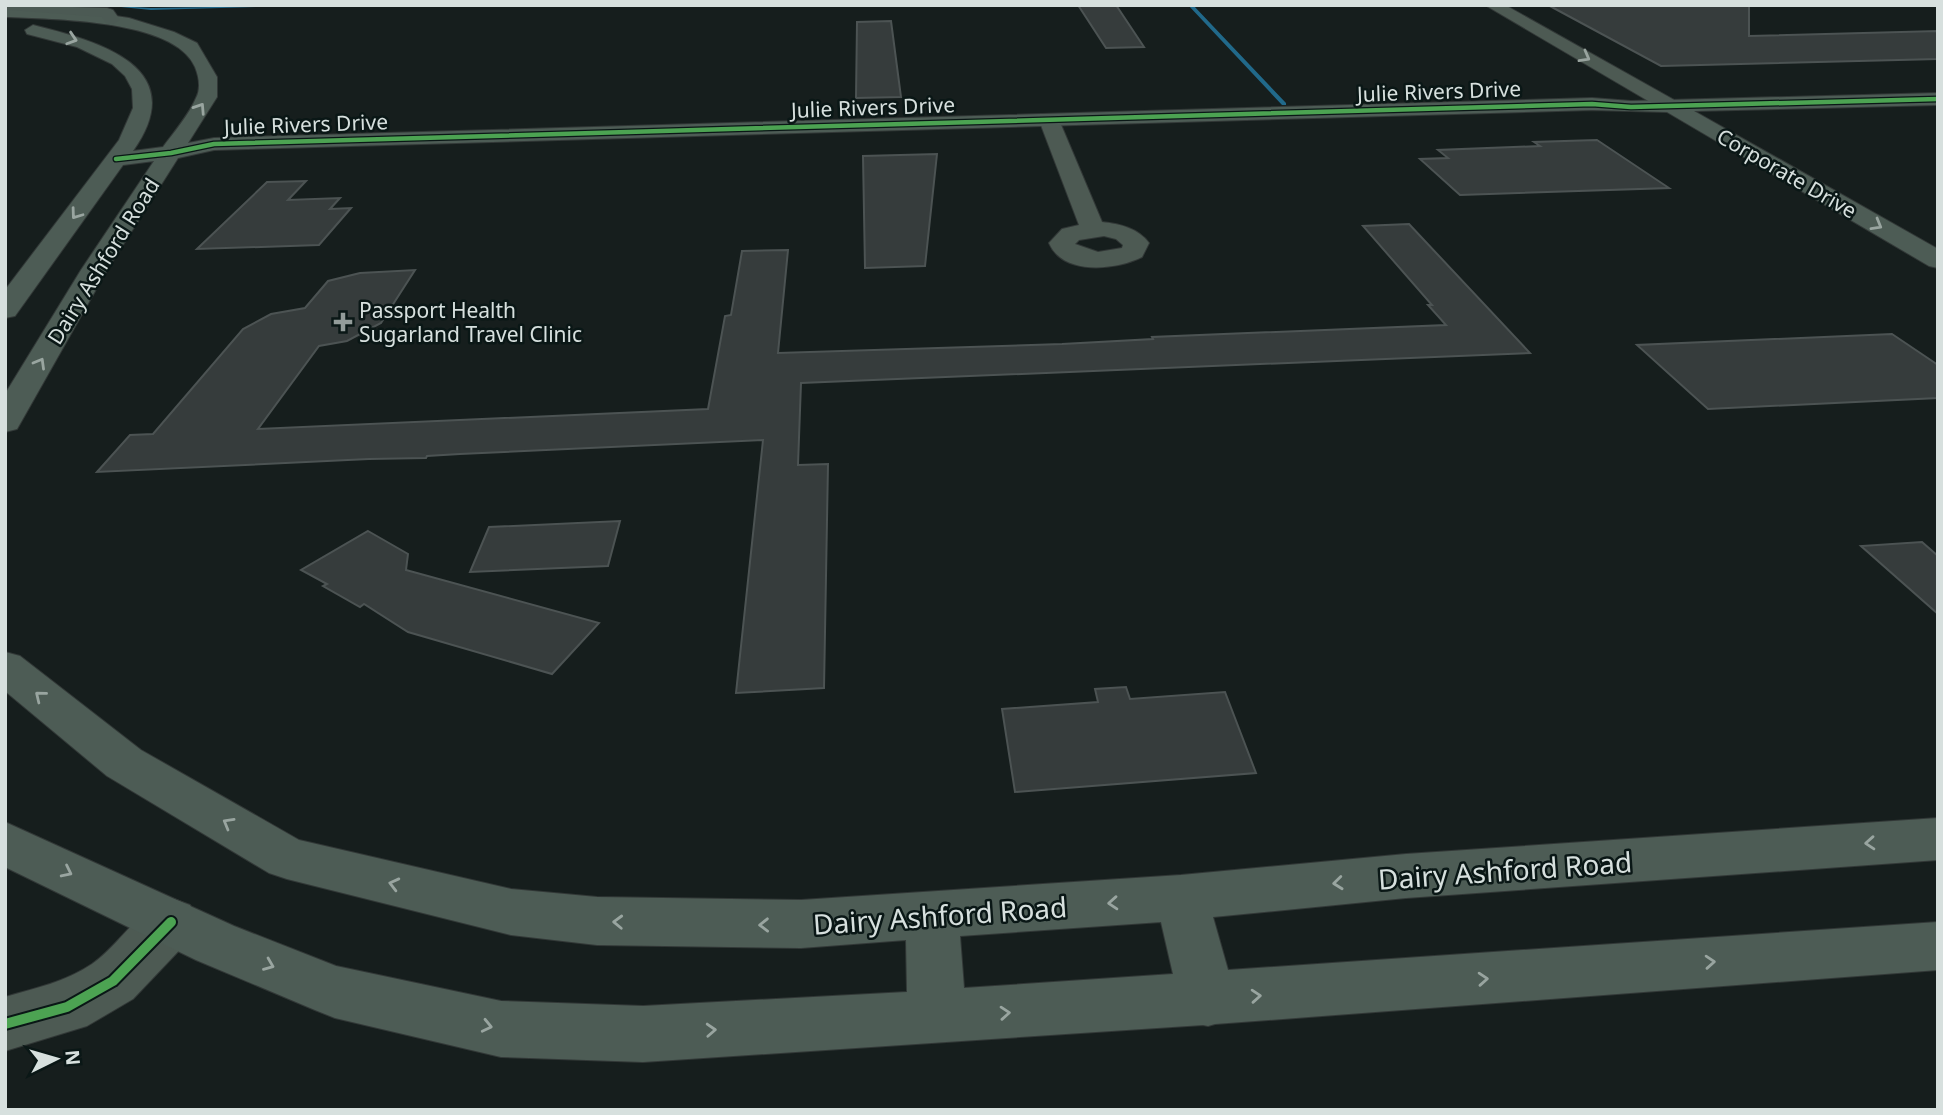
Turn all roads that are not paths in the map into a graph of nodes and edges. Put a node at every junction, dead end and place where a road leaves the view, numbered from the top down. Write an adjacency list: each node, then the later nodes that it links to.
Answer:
1 (9, 5): 4 (main road)
2 (1493, 5): 5 (street, Corporate Drive)
3 (5, 12): 4 (main road, Dairy Ashford Road)
4 (112, 20): 16 (main road, Dairy Ashford Road, one-way to 4)
5 (1525, 24): 7 (street, Corporate Drive); 8 (street, Corporate Drive, one-way to 8)
6 (5, 27): 17 (main road, Dairy Ashford Road, one-way to 17)
7 (1650, 78): 8 (street); 13 (street, Corporate Drive)
8 (1623, 79): 10 (street, Corporate Drive)
9 (1938, 99): 13 (main road)
10 (1670, 105): 11 (main road, Julie Rivers Drive); 13 (main road, Corporate Drive)
11 (1631, 107): 12 (main road, Julie Rivers Drive); 14 (main road, Julie Rivers Drive)
12 (1606, 113): 13 (main road); 14 (main road, Julie Rivers Drive)
13 (1700, 114): 19 (main road, Corporate Drive); 20 (main road, Corporate Drive, one-way to 20)
14 (1226, 121): 15 (main road, Julie Rivers Drive)
15 (1052, 127): 16 (main road, Julie Rivers Drive); 18 (street)
16 (171, 153): 17 (main road, Julie Rivers Drive); 22 (main road, Dairy Ashford Road, one-way to 16)
17 (116, 159): 21 (main road, Dairy Ashford Road, one-way to 21)
18 (1093, 229)
19 (1938, 237)
20 (1938, 260)
21 (5, 310)
22 (5, 422)
23 (5, 667): 27 (main road, Dairy Ashford Road, one-way to 23)
24 (1938, 839): 26 (main road, Dairy Ashford Road, one-way to 26)
25 (5, 842): 28 (main road, one-way to 28)
26 (1181, 898): 27 (main road, Dairy Ashford Road, one-way to 27); 30 (main road)
27 (932, 916): 31 (main road)
28 (171, 922): 31 (main road, one-way to 31); 32 (street)
29 (1938, 946): 30 (main road, one-way to 29)
30 (1208, 1000): 31 (main road, one-way to 30)
31 (937, 1017)
32 (5, 1024)

